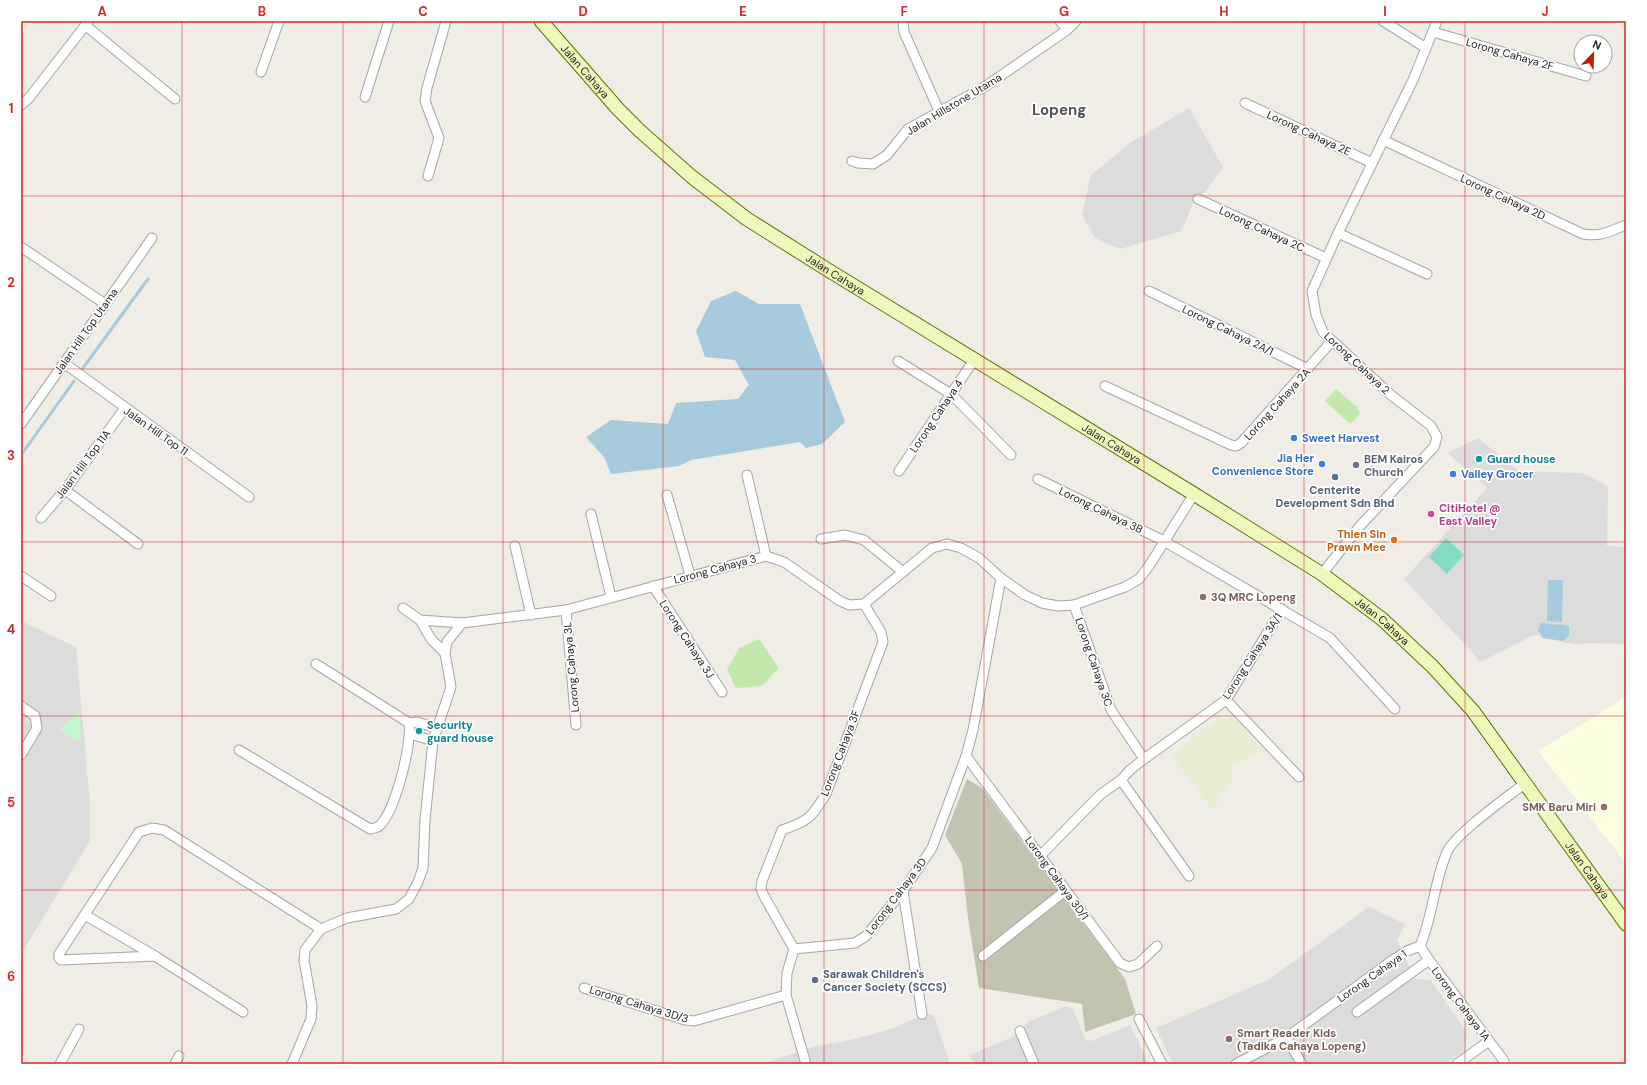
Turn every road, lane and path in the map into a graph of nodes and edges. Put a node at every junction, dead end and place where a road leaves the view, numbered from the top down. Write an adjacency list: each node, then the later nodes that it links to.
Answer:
1 (279, 21): 14 (street)
2 (389, 21): 16 (street)
3 (446, 21): 24 (street)
4 (542, 21): 35 (street, Jalan Cahaya)
5 (903, 21): 20 (street)
6 (1060, 21): 11 (street)
7 (1076, 21): 11 (street, Jalan Hillstone Utama)
8 (1383, 21): 13 (street)
9 (1437, 21): 12 (street, Lorong Cahaya 2)
10 (87, 23): 17 (street); 19 (street)
11 (1067, 30): 20 (street, Jalan Hillstone Utama)
12 (1433, 32): 13 (street, Lorong Cahaya 2); 15 (street, Lorong Cahaya 2F)
13 (1426, 48): 21 (street, Lorong Cahaya 2)
14 (261, 72)
15 (1586, 76)
16 (365, 97)
17 (175, 99)
18 (1245, 102): 23 (street, Lorong Cahaya 2E)
19 (21, 105)
20 (939, 111): 22 (street, Jalan Hillstone Utama)
21 (1383, 140): 23 (street, Lorong Cahaya 2); 26 (street, Lorong Cahaya 2D)
22 (852, 160)
23 (1372, 162): 27 (street, Lorong Cahaya 2)
24 (428, 176)
25 (1198, 199): 30 (street, Lorong Cahaya 2C)
26 (1626, 225)
27 (1338, 233): 30 (street, Lorong Cahaya 2); 31 (street)
28 (152, 238): 33 (street, Jalan Hill Top Utama)
29 (21, 247): 33 (street)
30 (1326, 258): 34 (street, Lorong Cahaya 2)
31 (1427, 274)
32 (1149, 291): 38 (street, Lorong Cahaya 2A/1)
33 (105, 304): 37 (street, Jalan Hill Top Utama)
34 (1332, 341): 38 (street, Lorong Cahaya 2A); 59 (street, Lorong Cahaya 2)
35 (974, 360): 40 (street, Lorong Cahaya 4); 48 (street, Jalan Cahaya)
36 (898, 361): 40 (street)
37 (64, 364): 41 (street, Jalan Hill Top 11); 42 (street, Jalan Hill Top Utama)
38 (1308, 369): 39 (street, Lorong Cahaya 2A)
39 (1105, 386)
40 (951, 394): 43 (street); 44 (street, Lorong Cahaya 4)
41 (125, 408): 47 (street, Jalan Hill Top 11A); 50 (street, Jalan Hill Top 11)
42 (21, 424)
43 (1011, 454)
44 (899, 471)
45 (747, 475): 57 (street)
46 (1038, 479): 54 (street, Lorong Cahaya 3B)
47 (65, 490): 52 (street, Jalan Hill Top 11A); 55 (street)
48 (1194, 494): 54 (street); 59 (street, Jalan Cahaya)
49 (667, 495): 60 (street)
50 (249, 497)
51 (590, 514): 65 (street)
52 (41, 518)
53 (821, 539): 58 (street)
54 (1164, 541): 67 (street); 69 (street, Lorong Cahaya 3B)
55 (138, 544)
56 (516, 546): 71 (street)
57 (766, 556): 60 (street, Lorong Cahaya 3); 66 (street, Lorong Cahaya 3)
58 (903, 572): 62 (street); 66 (street)
59 (1322, 574): 91 (street, Jalan Cahaya)
60 (690, 575): 63 (street, Lorong Cahaya 3)
61 (21, 576): 64 (street)
62 (1001, 578): 67 (street); 87 (street, Lorong Cahaya 3D)
63 (653, 586): 65 (street, Lorong Cahaya 3); 76 (street, Lorong Cahaya 3J)
64 (51, 596)
65 (612, 597): 70 (street, Lorong Cahaya 3)
66 (864, 604): 101 (street, Lorong Cahaya 3F)
67 (1074, 605): 88 (street, Lorong Cahaya 3C)
68 (403, 608): 72 (street)
69 (1282, 609): 77 (street, Lorong Cahaya 3A/1); 79 (street, Lorong Cahaya 3B)
70 (566, 610): 71 (street, Lorong Cahaya 3); 81 (street, Lorong Cahaya 3L)
71 (532, 615): 73 (street, Lorong Cahaya 3)
72 (420, 620): 73 (street, Lorong Cahaya 3); 74 (street)
73 (462, 623): 74 (street)
74 (446, 653): 82 (street)
75 (316, 664): 80 (street)
76 (722, 692)
77 (1226, 700): 88 (street, Lorong Cahaya 3A/1); 89 (street)
78 (21, 706): 86 (street)
79 (1395, 709)
80 (409, 723): 82 (street); 83 (street)
81 (576, 725)
82 (437, 728): 84 (street)
83 (410, 734): 84 (street); 85 (street)
84 (433, 741): 98 (street)
85 (239, 750)
86 (21, 756)
87 (966, 756): 92 (street, Lorong Cahaya 3D/1); 94 (street, Lorong Cahaya 3D)
88 (1144, 759): 90 (street)
89 (1300, 777)
90 (1121, 780): 92 (street); 93 (street)
91 (1524, 784): 97 (street, Jalan Cahaya); 100 (street, Lorong Cahaya 1)
92 (1040, 856): 95 (street, Lorong Cahaya 3D/1)
93 (1189, 876)
94 (903, 891): 101 (street, Lorong Cahaya 3D); 109 (street)
95 (1065, 891): 99 (street, Lorong Cahaya 3D/1); 103 (street)
96 (85, 915): 98 (street); 102 (street); 102 (street)
97 (1626, 924)
98 (321, 929): 117 (street)
99 (1157, 946)
100 (1420, 946): 104 (street, Lorong Cahaya 1A); 113 (street, Lorong Cahaya 1)
101 (794, 949): 106 (street)
102 (155, 956): 107 (street)
103 (983, 956)
104 (1429, 960): 108 (street); 114 (street, Lorong Cahaya 1A)
105 (584, 988): 106 (street, Lorong Cahaya 3D/3)
106 (786, 995): 118 (street)
107 (243, 1012)
108 (1357, 1012)
109 (922, 1014)
110 (1139, 1020): 120 (street)
111 (79, 1029): 116 (street)
112 (1020, 1031): 119 (street)
113 (1286, 1038): 121 (street, Lorong Cahaya 1); 122 (street)
114 (1489, 1041): 115 (street, Lorong Cahaya 1A); 123 (street)
115 (1504, 1061)
116 (60, 1064)
117 (292, 1064)
118 (806, 1064)
119 (1034, 1064)
120 (1162, 1064)
121 (1236, 1064)
122 (1302, 1064)
123 (1457, 1064)

